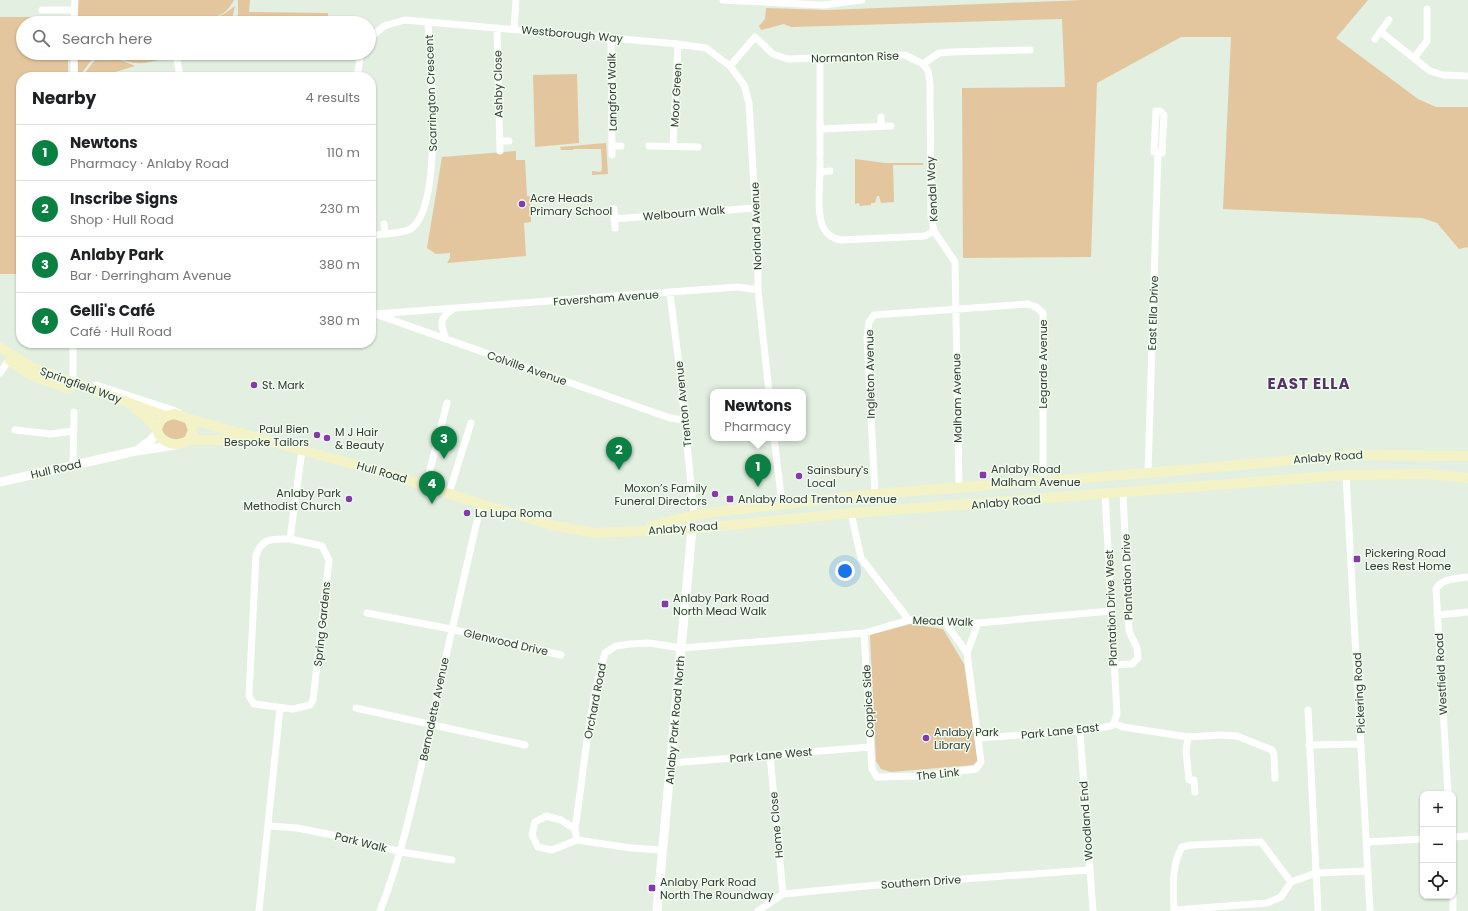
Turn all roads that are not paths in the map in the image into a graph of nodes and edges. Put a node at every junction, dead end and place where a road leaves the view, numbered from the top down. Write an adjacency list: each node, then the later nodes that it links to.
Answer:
1 (74, 0): 8 (street)
2 (516, 0): 13 (street)
3 (723, 0): 5 (street)
4 (862, 0): 5 (street)
5 (807, 3)
6 (1427, 9): 21 (street)
7 (42, 10): 8 (street)
8 (74, 10): 9 (street)
9 (74, 16)
10 (1389, 20): 15 (street)
11 (428, 22): 12 (street, Westborough Way); 14 (street, Westborough Way); 53 (street, Scarrington Crescent)
12 (497, 28): 13 (street, Westborough Way); 35 (street, Ashby Close)
13 (514, 29): 16 (street, Westborough Way)
14 (376, 31)
15 (1381, 32): 17 (street); 21 (street)
16 (611, 38): 18 (street, Westborough Way); 37 (street, Langford Walk)
17 (1375, 39)
18 (678, 44): 26 (street, Westborough Way); 40 (street, Moor Green)
19 (1030, 50): 25 (street)
20 (820, 58): 25 (street, Normanton Rise); 26 (street, Normanton Rise); 34 (street)
21 (1414, 58): 30 (street)
22 (74, 60): 27 (street)
23 (177, 60): 28 (street)
24 (360, 60): 29 (street)
25 (923, 64): 52 (street, Kendal Way)
26 (730, 66): 47 (street, Norland Avenue)
27 (74, 72)
28 (179, 72)
29 (358, 72)
30 (1468, 76)
31 (881, 117): 32 (street)
32 (881, 126): 33 (street); 34 (street)
33 (891, 126)
34 (820, 129): 45 (street)
35 (500, 141): 36 (street); 42 (street, Ashby Close)
36 (509, 141)
37 (612, 146): 38 (street, Langford Walk); 44 (street, Langford Walk)
38 (621, 146)
39 (649, 146): 40 (street)
40 (674, 146): 41 (street)
41 (698, 147)
42 (500, 151)
43 (1158, 152): 43 (street, East Ella Drive); 87 (street, East Ella Drive)
44 (612, 155)
45 (820, 172): 46 (street); 52 (street)
46 (830, 172)
47 (755, 208): 49 (street, Welbourn Walk); 55 (street, Norland Avenue)
48 (614, 209): 49 (street)
49 (614, 219): 51 (street)
50 (384, 224): 53 (street)
51 (615, 228)
52 (934, 231): 58 (street, Kendal Way)
53 (385, 234): 54 (street, Scarrington Crescent)
54 (376, 235)
55 (758, 290): 56 (street, Faversham Avenue); 69 (street, Norland Avenue)
56 (670, 293): 57 (street, Faversham Avenue); 74 (street, Trenton Avenue)
57 (453, 309): 59 (street, Faversham Avenue); 61 (street)
58 (956, 310): 90 (street, Legarde Avenue); 93 (street, Malham Avenue); 97 (street, Ingleton Avenue)
59 (376, 313)
60 (376, 314): 61 (street, Colville Avenue)
61 (446, 339): 74 (street, Colville Avenue)
62 (0, 347): 67 (main road, Springfield Way)
63 (73, 348): 67 (street)
64 (0, 354): 65 (main road, Springfield Way)
65 (9, 360): 66 (street); 78 (main road, Springfield Way)
66 (0, 374)
67 (73, 383): 72 (main road, Springfield Way)
68 (96, 385): 73 (street, Springfield Way)
69 (769, 389)
70 (447, 402): 92 (street)
71 (74, 412): 77 (street)
72 (165, 416): 73 (main road); 78 (main road)
73 (186, 417): 79 (main road); 80 (main road, Hull Road)
74 (684, 420): 101 (street, Trenton Avenue)
75 (471, 423): 95 (street)
76 (15, 430): 77 (street)
77 (73, 431): 86 (street)
78 (157, 431): 82 (main road); 84 (street, Hull Road)
79 (189, 440): 80 (main road, Hull Road); 82 (main road)
80 (267, 440): 83 (main road, Hull Road)
81 (774, 441): 98 (street)
82 (176, 444): 84 (street, Hull Road)
83 (302, 450): 92 (main road, Hull Road); 104 (street)
84 (136, 451): 86 (street, Hull Road)
85 (1468, 456): 87 (main road, Anlaby Road)
86 (73, 465): 91 (street, Hull Road)
87 (1148, 473): 90 (main road, Anlaby Road)
88 (1346, 474): 89 (main road, Anlaby Road); 94 (main road, Anlaby Road); 127 (street, Pickering Road)
89 (1468, 478)
90 (1043, 481): 93 (main road, Anlaby Road)
91 (0, 482)
92 (426, 485): 95 (main road, Hull Road)
93 (959, 487): 97 (main road, Anlaby Road)
94 (1123, 492): 96 (main road, Anlaby Road); 118 (street, Plantation Drive)
95 (448, 493): 99 (main road, Hull Road)
96 (1105, 493): 100 (main road, Anlaby Road); 106 (street, Plantation Drive West)
97 (875, 494): 98 (main road, Anlaby Road)
98 (782, 503): 101 (main road, Anlaby Road)
99 (481, 504): 103 (main road, Hull Road); 113 (street, Bernadette Avenue)
100 (851, 514): 102 (main road, Anlaby Road); 110 (street)
101 (694, 515): 103 (main road, Anlaby Road)
102 (692, 529): 103 (main road, Anlaby Road); 115 (street, Anlaby Park Road North)
103 (636, 531)
104 (290, 539): 119 (street, Spring Gardens); 119 (street, Spring Gardens)
105 (1468, 577): 109 (street, Westfield Road)
106 (1111, 611): 112 (street, Mead Walk); 118 (street, Plantation Drive West)
107 (1468, 612): 109 (street)
108 (367, 613): 113 (street, Glenwood Drive)
109 (1438, 615): 135 (street, Westfield Road)
110 (909, 620): 111 (street, Mead Walk); 114 (street, Mead Walk)
111 (945, 622): 112 (street, Mead Walk); 116 (street)
112 (978, 623): 116 (street)
113 (451, 630): 117 (street, Glenwood Drive); 123 (street, Bernadette Avenue)
114 (864, 633): 115 (street, Mead Walk); 130 (street, Coppice Side)
115 (682, 648): 132 (street, Anlaby Park Road North); 138 (street, Orchard Road)
116 (967, 653): 126 (street)
117 (561, 655)
118 (1114, 665): 122 (street, Plantation Drive West)
119 (280, 708): 137 (street)
120 (356, 708): 123 (street)
121 (1308, 710): 129 (street)
122 (1114, 723): 124 (street, Park Lane East); 125 (street, Park Lane East)
123 (431, 724): 128 (street); 145 (street, Bernadette Avenue)
124 (1080, 731): 126 (street, Park Lane East); 147 (street, Woodland End)
125 (1188, 736): 134 (street, Park Lane East); 136 (street)
126 (978, 738): 133 (street, The Link)
127 (1361, 744): 129 (street); 143 (street, Pickering Road)
128 (525, 745)
129 (1309, 745): 149 (street)
130 (870, 747): 131 (street, Park Lane West); 133 (street, Coppice Side)
131 (770, 755): 132 (street, Park Lane West); 151 (street, Home Close)
132 (672, 763): 144 (street, Anlaby Park Road North)
133 (872, 769)
134 (1275, 778)
135 (1448, 791)
136 (1195, 792)
137 (269, 826): 145 (street, Park Walk); 153 (street)
138 (576, 828): 142 (street); 142 (street)
139 (1468, 836): 140 (street)
140 (1456, 837)
141 (1420, 839): 143 (street)
142 (577, 840): 144 (street)
143 (1367, 842): 148 (street, Pickering Road)
144 (663, 850): 155 (street, Anlaby Park Road North)
145 (401, 852): 146 (street, Park Walk); 154 (street, Bernadette Avenue)
146 (452, 860)
147 (1089, 870): 151 (street, Southern Drive); 157 (street, Woodland End)
148 (1367, 871): 149 (street); 160 (street, Pickering Road)
149 (1316, 873): 150 (street); 159 (street)
150 (1291, 882): 158 (street); 158 (street)
151 (783, 894): 156 (street, Southern Drive)
152 (1453, 899): 161 (street)
153 (259, 911)
154 (380, 911)
155 (657, 911)
156 (758, 911)
157 (1093, 911)
158 (1174, 911)
159 (1318, 911)
160 (1370, 911)
161 (1453, 911)

